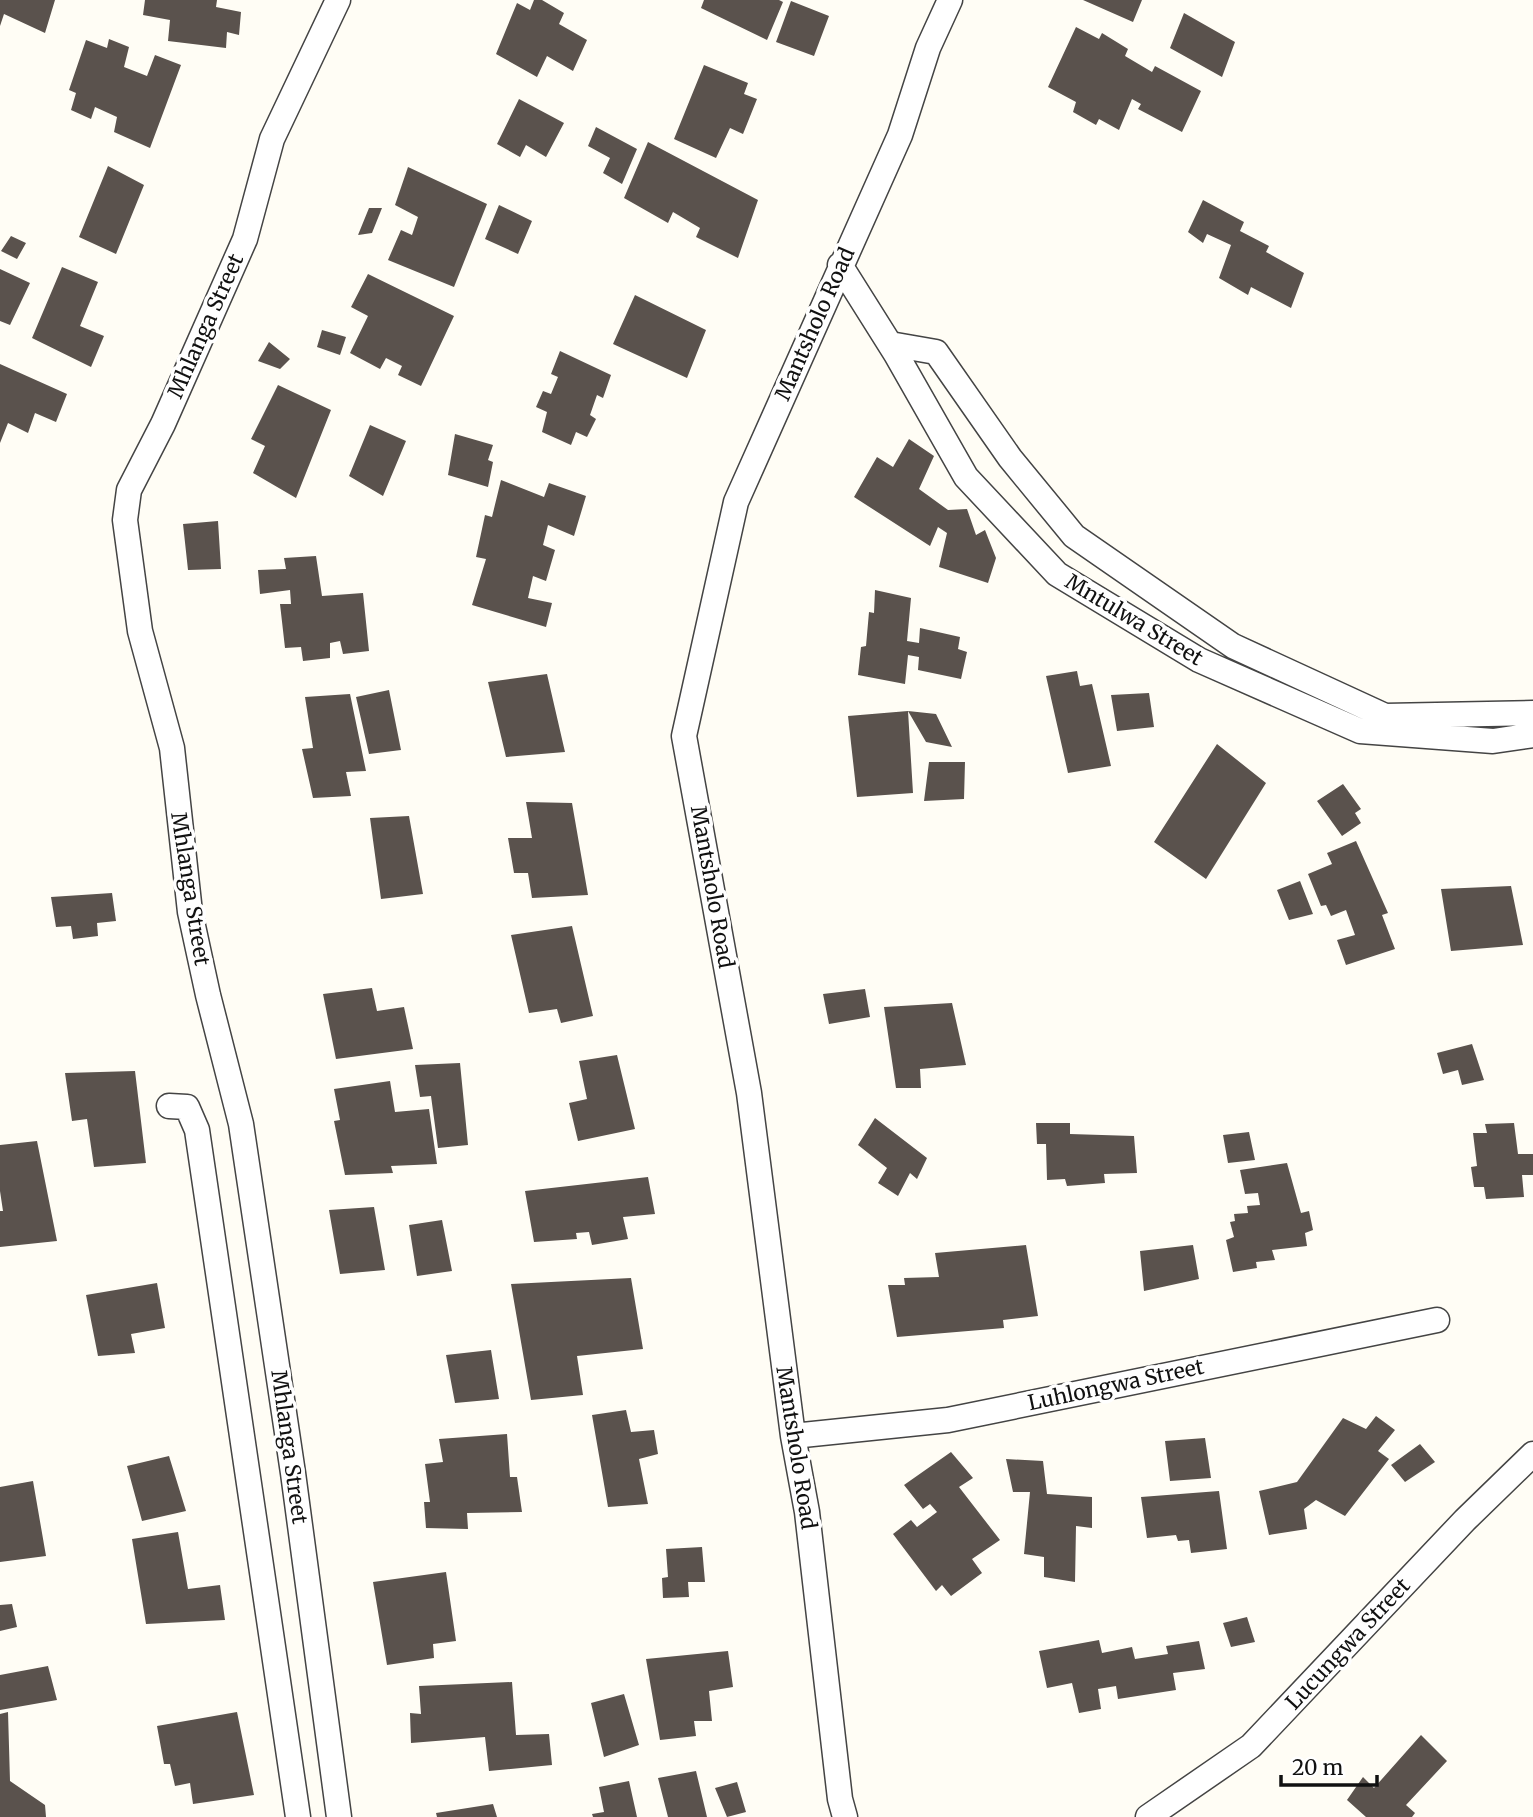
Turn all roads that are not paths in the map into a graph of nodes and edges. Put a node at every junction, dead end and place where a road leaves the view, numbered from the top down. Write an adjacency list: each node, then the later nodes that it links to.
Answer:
1 (338, 0): 12 (street, Mhlanga Street)
2 (950, 0): 3 (street, Mantsholo Road)
3 (840, 265): 4 (street, Mntulwa Street); 9 (street, Mantsholo Road)
4 (890, 344): 5 (street); 6 (street, Mntulwa Street)
5 (1533, 713)
6 (1533, 736)
7 (169, 1106): 11 (street)
8 (1437, 1320): 9 (street, Luhlongwa Street)
9 (793, 1436): 13 (street, Mantsholo Road)
10 (1533, 1454): 14 (street, Lucungwa Street)
11 (298, 1817)
12 (339, 1817)
13 (845, 1817)
14 (1148, 1817)

